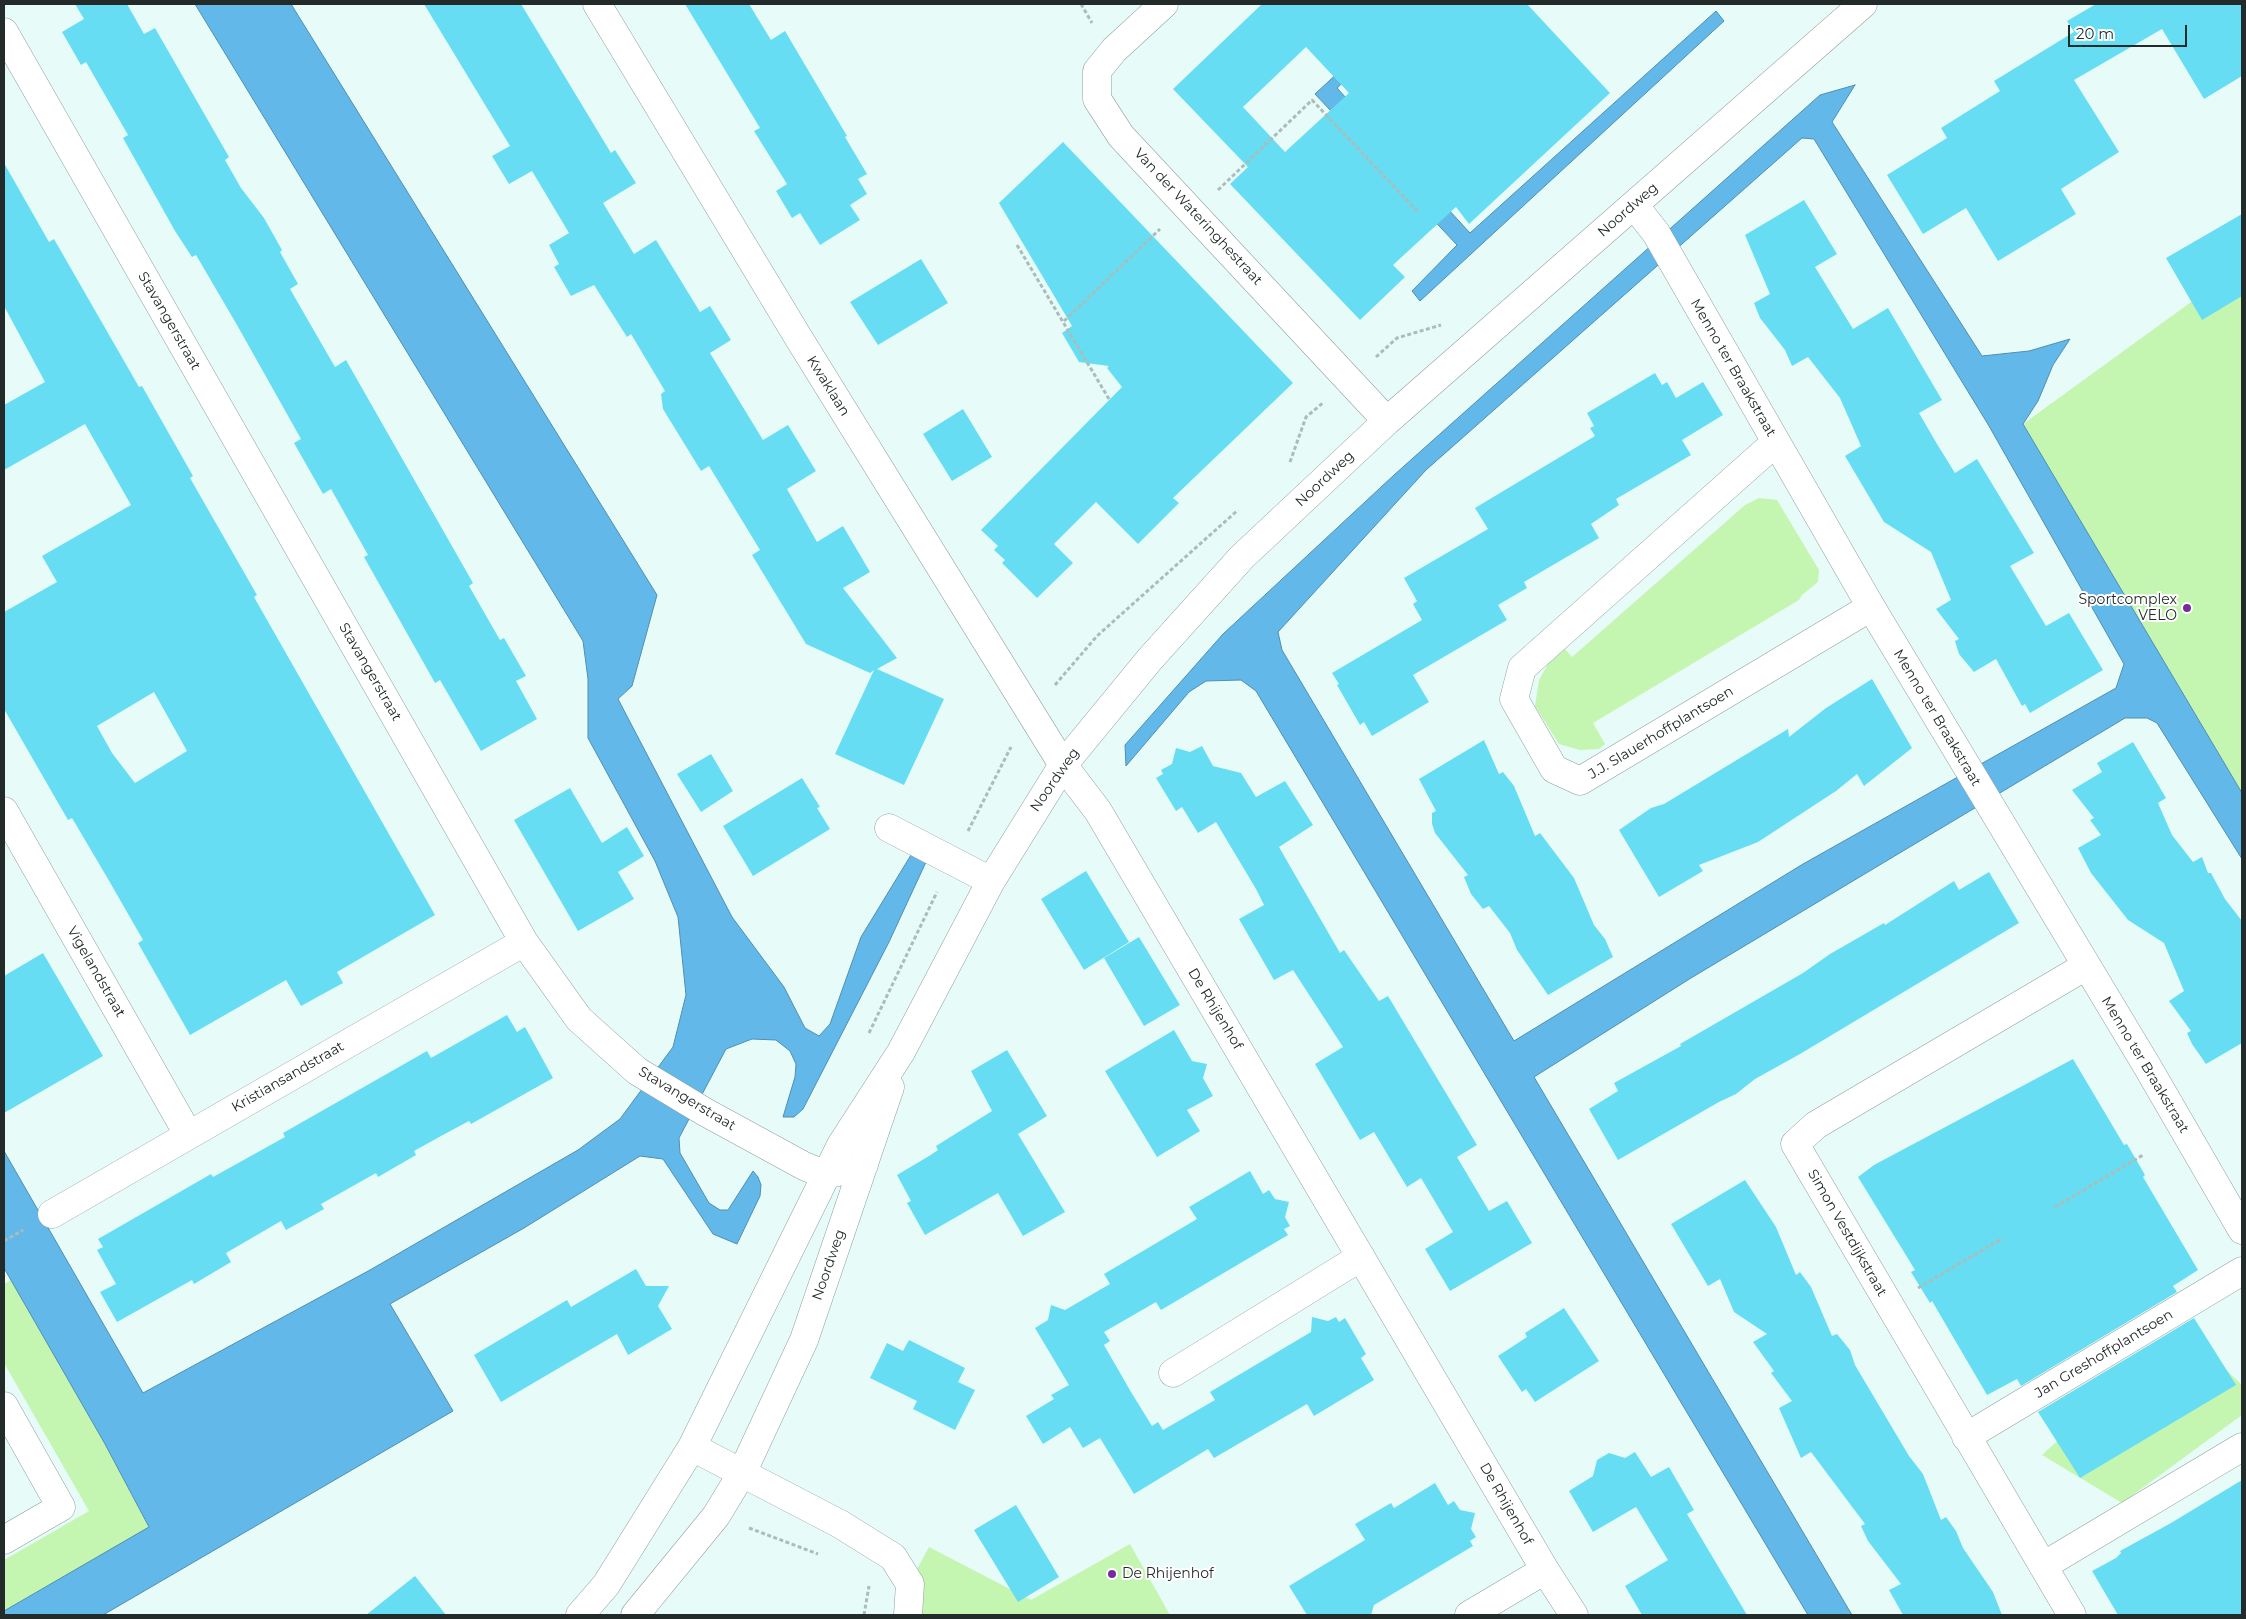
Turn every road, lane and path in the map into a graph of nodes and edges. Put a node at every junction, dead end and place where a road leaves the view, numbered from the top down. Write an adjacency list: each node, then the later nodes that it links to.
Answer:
1 (597, 4): 14 (street, Kwaklaan)
2 (1164, 4): 6 (street, Van der Wateringhestraat)
3 (1863, 4): 5 (street, Noordweg)
4 (4, 32): 18 (street, Stavangerstraat)
5 (1634, 204): 11 (street, Noordweg); 12 (street, Menno ter Braakstraat)
6 (1190, 208): 7 (path); 9 (path); 11 (street, Van der Wateringhestraat)
7 (1417, 211)
8 (1017, 245): 9 (path)
9 (1064, 322): 10 (path)
10 (1110, 399)
11 (1387, 421): 14 (street, Noordweg)
12 (1776, 442): 13 (street, Menno ter Braakstraat); 13 (street, J.J. Slauerhoffplantsoen)
13 (1871, 607): 19 (street, Menno ter Braakstraat)
14 (1063, 765): 17 (street, Noordweg); 29 (street, De Rhijenhof)
15 (4, 811): 21 (street, Vigelandstraat)
16 (889, 828): 17 (street)
17 (991, 882): 20 (street, Noordweg)
18 (524, 942): 21 (street, Kristiansandstraat); 24 (street, Stavangerstraat)
19 (2086, 966): 27 (street, Menno ter Braakstraat); 34 (street, Simon Vestdijkstraat)
20 (901, 1052): 23 (street, Noordweg); 24 (street, Noordweg)
21 (188, 1134): 26 (street, Kristiansandstraat)
22 (2144, 1155): 25 (path)
23 (864, 1165): 24 (street); 37 (street, Noordweg)
24 (826, 1175): 35 (street, Noordweg)
25 (2055, 1207)
26 (52, 1214)
27 (2242, 1230)
28 (2003, 1238): 31 (path)
29 (1361, 1257): 32 (street); 42 (street, De Rhijenhof)
30 (2242, 1271): 34 (street, Jan Greshoffplantsoen)
31 (1914, 1291)
32 (1173, 1373)
33 (4, 1406): 39 (street)
34 (1966, 1437): 41 (street, Simon Vestdijkstraat)
35 (692, 1447): 37 (street); 44 (street, Noordweg)
36 (2242, 1447): 41 (street)
37 (742, 1472): 38 (street, Noordweg); 47 (street)
38 (716, 1516): 40 (path); 45 (street, Noordweg)
39 (4, 1540)
40 (823, 1556)
41 (2043, 1566): 50 (street, Simon Vestdijkstraat)
42 (1545, 1570): 48 (street); 49 (street, De Rhijenhof)
43 (862, 1580): 46 (path)
44 (580, 1615)
45 (635, 1615)
46 (864, 1615)
47 (908, 1615)
48 (1468, 1615)
49 (1574, 1615)
50 (2072, 1615)

